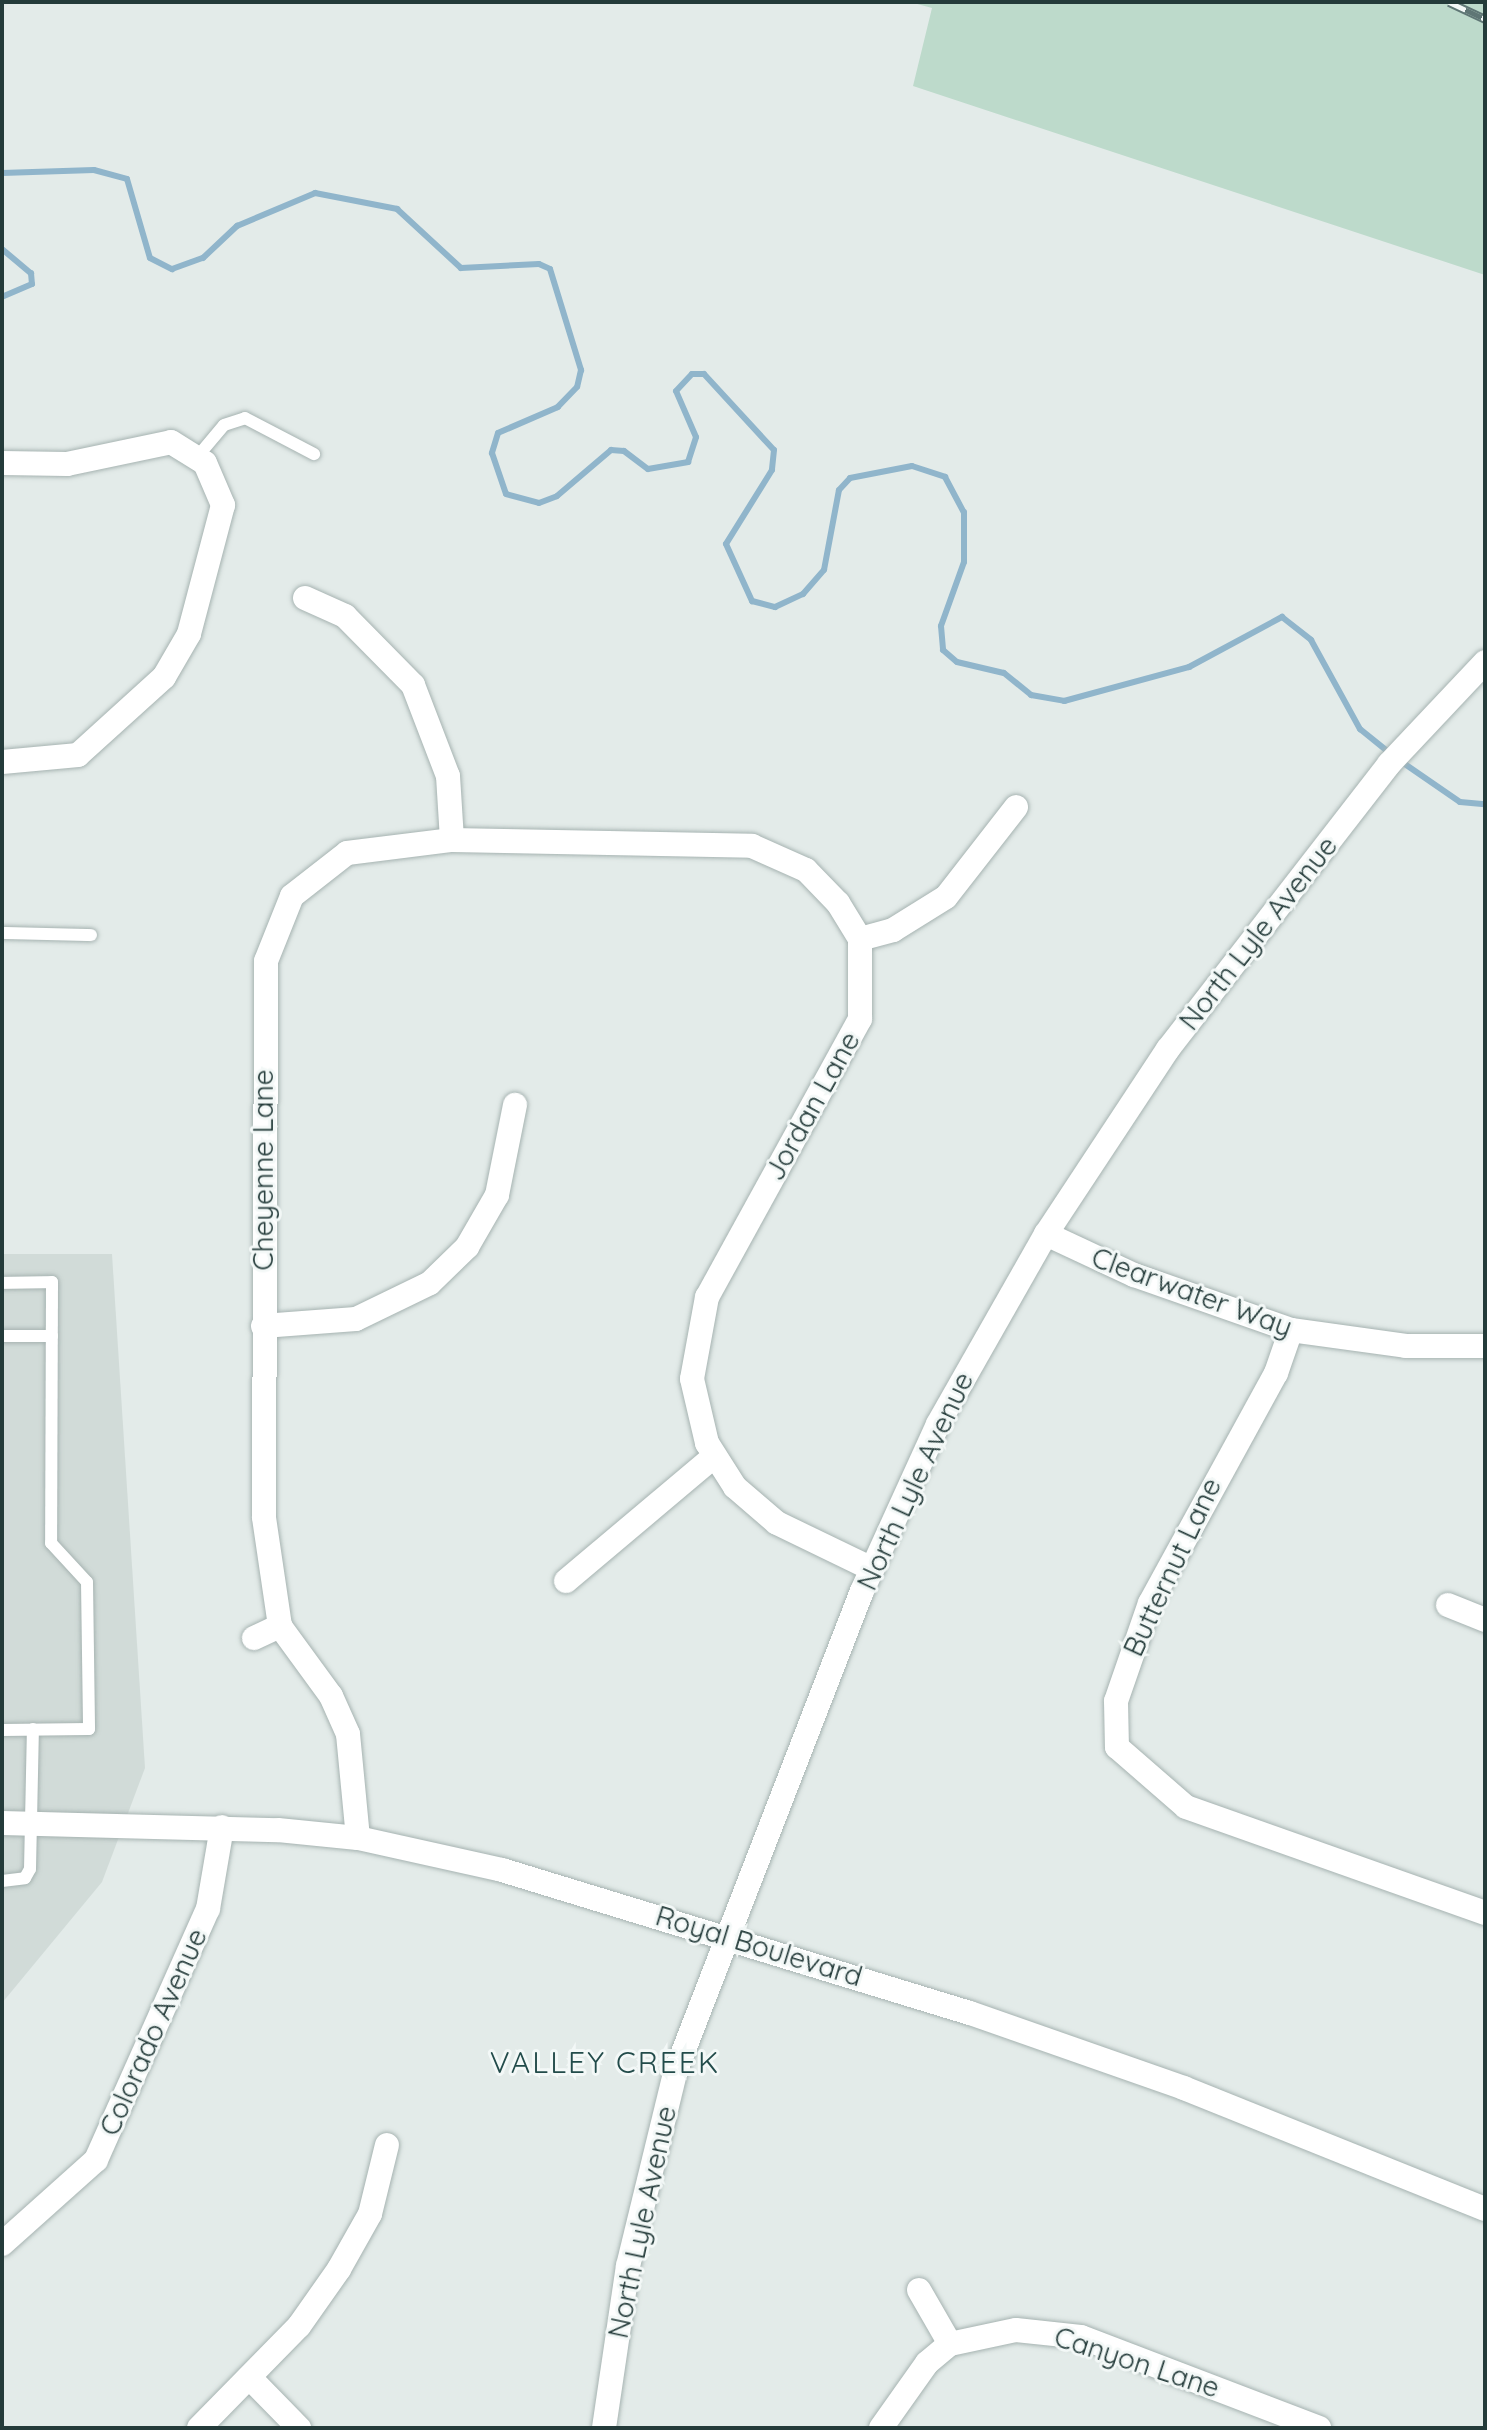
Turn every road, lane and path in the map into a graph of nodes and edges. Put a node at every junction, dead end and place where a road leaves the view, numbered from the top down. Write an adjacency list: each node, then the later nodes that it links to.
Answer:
1 (314, 454): 2 (lane)
2 (198, 456): 3 (street); 6 (street)
3 (2, 463)
4 (305, 598): 8 (street)
5 (1485, 662): 13 (street, North Lyle Avenue)
6 (2, 762)
7 (1016, 807): 11 (street)
8 (452, 840): 11 (street, Jordan Lane); 15 (street, Cheyenne Lane)
9 (2, 933): 10 (lane)
10 (91, 935)
11 (860, 939): 20 (street, Jordan Lane)
12 (515, 1105): 15 (street)
13 (1046, 1234): 16 (street, Clearwater Way); 21 (street, North Lyle Avenue)
14 (2, 1283): 18 (lane)
15 (263, 1326): 25 (street, Cheyenne Lane)
16 (1291, 1330): 19 (street, Clearwater Way); 34 (street, Butternut Lane)
17 (2, 1336): 18 (lane)
18 (52, 1336): 27 (lane)
19 (1485, 1346)
20 (713, 1457): 21 (street, Jordan Lane); 22 (street)
21 (872, 1569): 35 (street, North Lyle Avenue)
22 (566, 1581)
23 (1448, 1605): 24 (street)
24 (1485, 1620)
25 (280, 1626): 26 (street); 32 (street, Cheyenne Lane)
26 (254, 1638)
27 (33, 1729): 28 (lane); 29 (lane)
28 (2, 1730)
29 (33, 1822): 30 (street, Royal Boulevard); 31 (street, Royal Boulevard); 33 (lane)
30 (2, 1823)
31 (222, 1827): 32 (street, Royal Boulevard); 38 (street, Colorado Avenue)
32 (358, 1838): 35 (street, Royal Boulevard)
33 (2, 1881)
34 (1485, 1913)
35 (724, 1935): 37 (street, Royal Boulevard); 44 (street, North Lyle Avenue)
36 (387, 2145): 41 (street)
37 (1485, 2209)
38 (2, 2244)
39 (919, 2290): 40 (street)
40 (950, 2344): 45 (street); 46 (street, Canyon Lane)
41 (251, 2379): 42 (street); 43 (street)
42 (199, 2428)
43 (299, 2428)
44 (604, 2428)
45 (881, 2428)
46 (1319, 2428)

